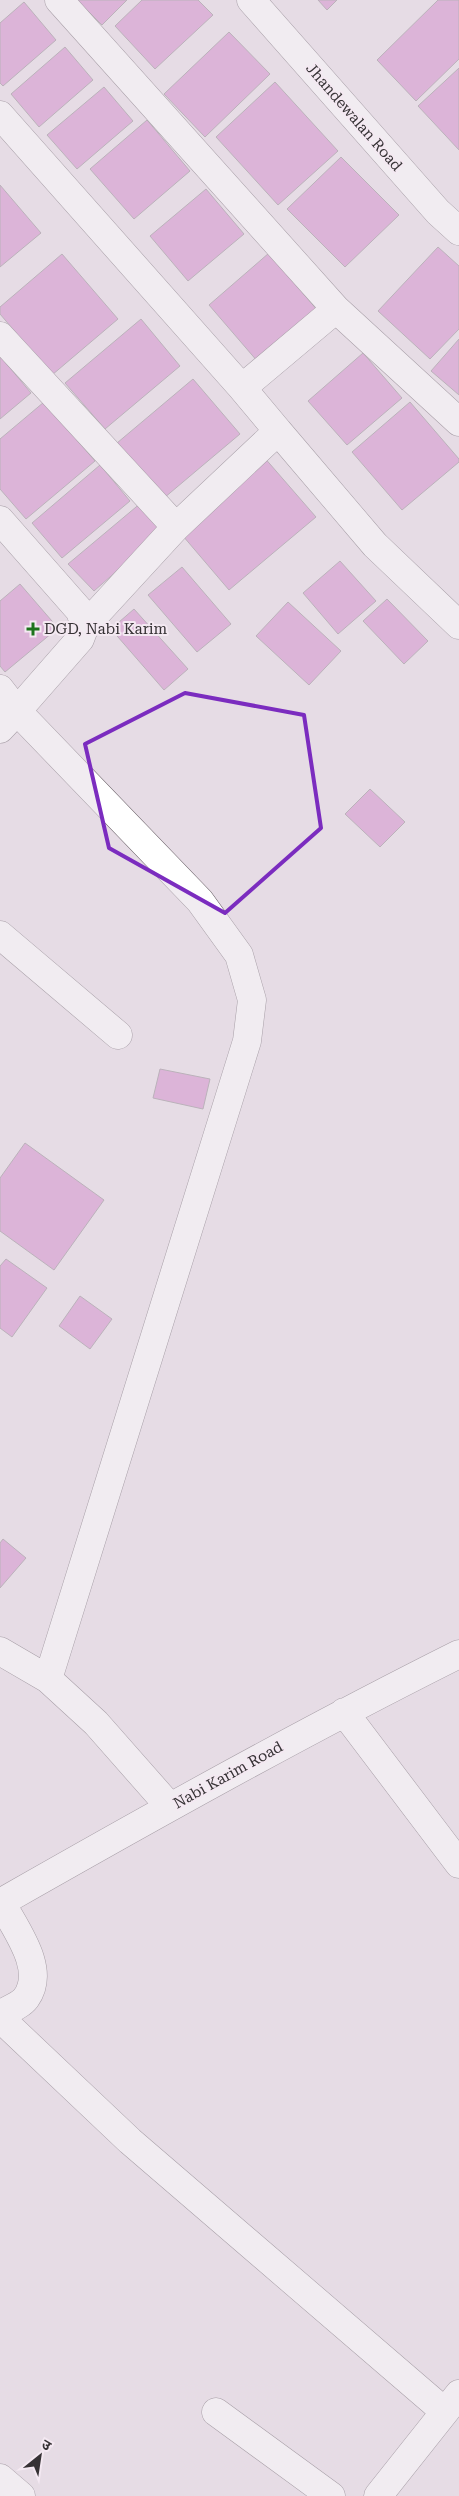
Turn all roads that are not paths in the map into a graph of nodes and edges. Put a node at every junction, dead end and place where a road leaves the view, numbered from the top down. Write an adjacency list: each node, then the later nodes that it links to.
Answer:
1 (59, 0): 5 (street)
2 (251, 0): 4 (street, Jhandewalan Road)
3 (0, 115): 7 (street)
4 (459, 231)
5 (336, 309): 7 (street); 8 (street)
6 (0, 336): 11 (street)
7 (242, 388): 9 (street)
8 (459, 422)
9 (278, 431): 11 (street); 12 (street)
10 (0, 520): 13 (street)
11 (176, 527): 13 (street)
12 (459, 625)
13 (85, 626): 15 (street)
14 (0, 689): 15 (street)
15 (9, 720): 20 (street)
16 (0, 935): 17 (street)
17 (118, 1034)
18 (0, 1651): 20 (street)
19 (459, 1654): 21 (street, Nabi Karim Road)
20 (48, 1679): 22 (street)
21 (344, 1712): 22 (street, Nabi Karim Road); 23 (street)
22 (170, 1807): 24 (street, Nabi Karim Road)
23 (459, 1864)
24 (1, 1902): 25 (street)
25 (0, 2016): 26 (street)
26 (452, 2403): 31 (street)
27 (216, 2412): 30 (street)
28 (0, 2478): 29 (street)
29 (21, 2496)
30 (331, 2496)
31 (378, 2496)

